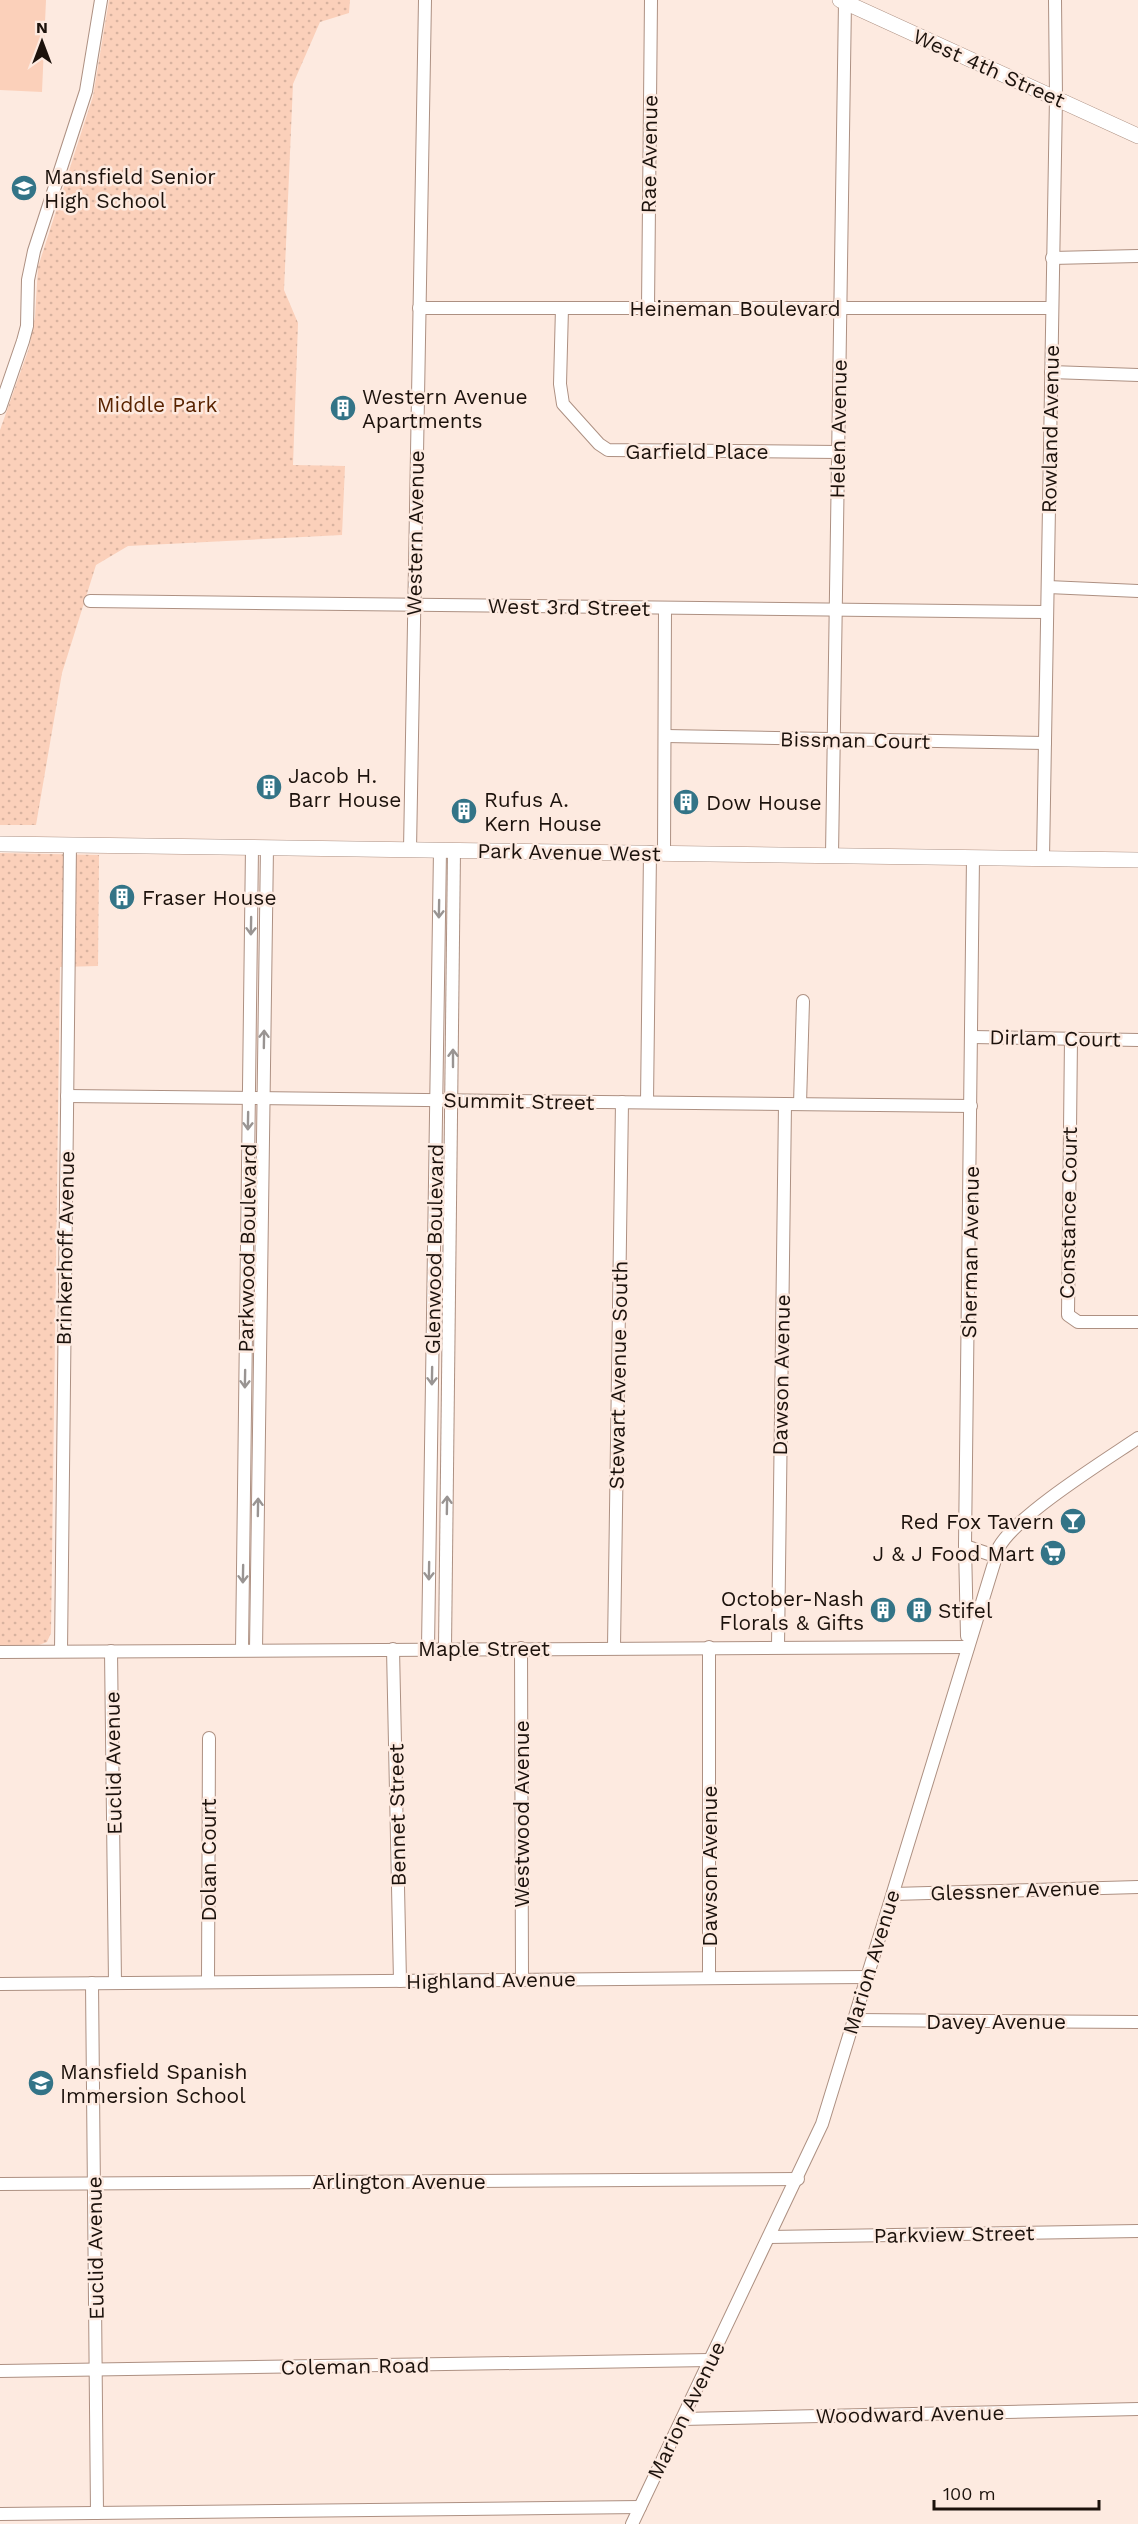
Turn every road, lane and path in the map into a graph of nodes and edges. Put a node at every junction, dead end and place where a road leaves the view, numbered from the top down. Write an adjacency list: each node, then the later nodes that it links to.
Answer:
1 (101, 0): 17 (street)
2 (425, 0): 10 (street, Western Avenue)
3 (651, 0): 12 (street, Rae Avenue)
4 (1055, 0): 6 (street, Rowland Avenue)
5 (842, 1): 6 (main road, West 4th Street); 13 (street, Helen Avenue)
6 (1056, 97): 7 (main road, West 4th Street); 9 (street, Rowland Avenue)
7 (1138, 136)
8 (1138, 256): 9 (street)
9 (1052, 258): 14 (street, Rowland Avenue)
10 (419, 308): 11 (street, Heineman Boulevard); 22 (street, Western Avenue)
11 (562, 308): 12 (street, Heineman Boulevard); 18 (street, Garfield Place)
12 (648, 308): 13 (street, Heineman Boulevard)
13 (840, 308): 14 (street, Heineman Boulevard); 18 (street, Helen Avenue)
14 (1051, 308): 15 (street, Rowland Avenue)
15 (1051, 372): 16 (street); 19 (street, Rowland Avenue)
16 (1138, 375)
17 (0, 408)
18 (838, 452): 24 (street, Helen Avenue)
19 (1048, 587): 20 (street); 25 (street, Rowland Avenue)
20 (1138, 591)
21 (90, 602): 22 (street, West 3rd Street)
22 (414, 605): 23 (street, West 3rd Street); 32 (street, Western Avenue)
23 (665, 608): 24 (street, West 3rd Street); 26 (street)
24 (836, 609): 25 (street, West 3rd Street); 27 (street, Helen Avenue)
25 (1047, 612): 28 (street, Rowland Avenue)
26 (666, 736): 27 (street, Bissman Court); 34 (street)
27 (834, 740): 28 (street, Bissman Court); 35 (street, Helen Avenue)
28 (1045, 743): 37 (street, Rowland Avenue)
29 (0, 844): 30 (main road, Park Avenue West)
30 (70, 844): 31 (main road, Park Avenue West); 43 (street, Brinkerhoff Avenue)
31 (259, 847): 32 (main road, Park Avenue West); 44 (street, Parkwood Boulevard, one-way to 44); 45 (street, one-way to 31)
32 (410, 850): 33 (main road, Park Avenue West)
33 (447, 850): 34 (main road, Park Avenue West); 46 (street, Glenwood Boulevard, one-way to 46); 47 (street, Glenwood Boulevard, one-way to 33)
34 (657, 853): 35 (main road, Park Avenue West); 49 (street)
35 (832, 855): 36 (main road, Park Avenue West)
36 (973, 857): 37 (main road, Park Avenue West); 40 (street, Sherman Avenue)
37 (1043, 858): 38 (main road, Park Avenue West)
38 (1138, 860)
39 (802, 1001): 51 (street)
40 (972, 1037): 41 (street, Dirlam Court); 52 (street, Sherman Avenue)
41 (1071, 1038): 42 (street, Dirlam Court); 53 (street, Constance Court)
42 (1138, 1040)
43 (67, 1096): 44 (street, Summit Street); 67 (street, Brinkerhoff Avenue)
44 (249, 1098): 45 (street, Summit Street); 65 (street, Parkwood Boulevard, one-way to 65)
45 (263, 1098): 46 (street, Summit Street); 66 (street, one-way to 45)
46 (436, 1100): 47 (street, Summit Street); 61 (street, Glenwood Boulevard, one-way to 61)
47 (453, 1100): 48 (street, Summit Street); 62 (street, Glenwood Boulevard, one-way to 47)
48 (622, 1102): 49 (street, Summit Street); 57 (street, Stewart Avenue South)
49 (647, 1102): 50 (street, Summit Street)
50 (785, 1104): 51 (street, Summit Street); 59 (street, Dawson Avenue)
51 (800, 1104): 52 (street, Summit Street)
52 (972, 1106): 55 (street, Sherman Avenue)
53 (1138, 1322)
54 (1138, 1438): 56 (street, Marion Avenue)
55 (964, 1546): 56 (street); 60 (street, Sherman Avenue)
56 (995, 1556): 60 (street, Marion Avenue)
57 (614, 1647): 58 (street, Maple Street); 63 (street, Maple Street)
58 (709, 1647): 59 (street, Maple Street); 74 (street, Dawson Avenue)
59 (778, 1647): 60 (street, Maple Street)
60 (968, 1647): 72 (street, Marion Avenue)
61 (428, 1648): 62 (street, Maple Street); 64 (street, Maple Street)
62 (445, 1648): 63 (street, Maple Street)
63 (521, 1648): 75 (street, Westwood Avenue)
64 (393, 1649): 66 (street, Maple Street); 76 (street, Bennet Street)
65 (242, 1650): 66 (street, Maple Street); 68 (street, Maple Street)
66 (256, 1650)
67 (61, 1651): 68 (street, Maple Street); 69 (street, Maple Street)
68 (111, 1651): 79 (street, Euclid Avenue)
69 (0, 1652)
70 (208, 1738): 77 (street, Dolan Court)
71 (1138, 1887): 72 (street, Glessner Avenue)
72 (892, 1894): 73 (street, Marion Avenue)
73 (867, 1977): 74 (street, Highland Avenue); 81 (street, Marion Avenue)
74 (709, 1978): 75 (street, Highland Avenue)
75 (522, 1980): 76 (street, Highland Avenue)
76 (400, 1981): 77 (street, Highland Avenue)
77 (208, 1982): 79 (street, Highland Avenue)
78 (92, 1983): 79 (street, Highland Avenue); 80 (street); 84 (street, Euclid Avenue)
79 (115, 1983)
80 (0, 1984)
81 (854, 2020): 82 (street, Davey Avenue); 83 (street, Marion Avenue)
82 (1138, 2022)
83 (798, 2179): 84 (street, Arlington Avenue); 87 (street, Marion Avenue)
84 (94, 2183): 85 (street, Arlington Avenue); 89 (street, Euclid Avenue)
85 (0, 2184)
86 (1138, 2231): 87 (street, Parkview Street)
87 (769, 2237): 88 (street, Marion Avenue)
88 (710, 2360): 89 (street, Coleman Road); 92 (street, Marion Avenue)
89 (97, 2370): 90 (street, Coleman Road); 94 (street, Euclid Avenue)
90 (0, 2371)
91 (1138, 2409): 92 (street, Woodward Avenue)
92 (682, 2419): 93 (street, Marion Avenue)
93 (640, 2507): 94 (street); 96 (street, Marion Avenue)
94 (97, 2513): 95 (street)
95 (0, 2514)
96 (632, 2524)

